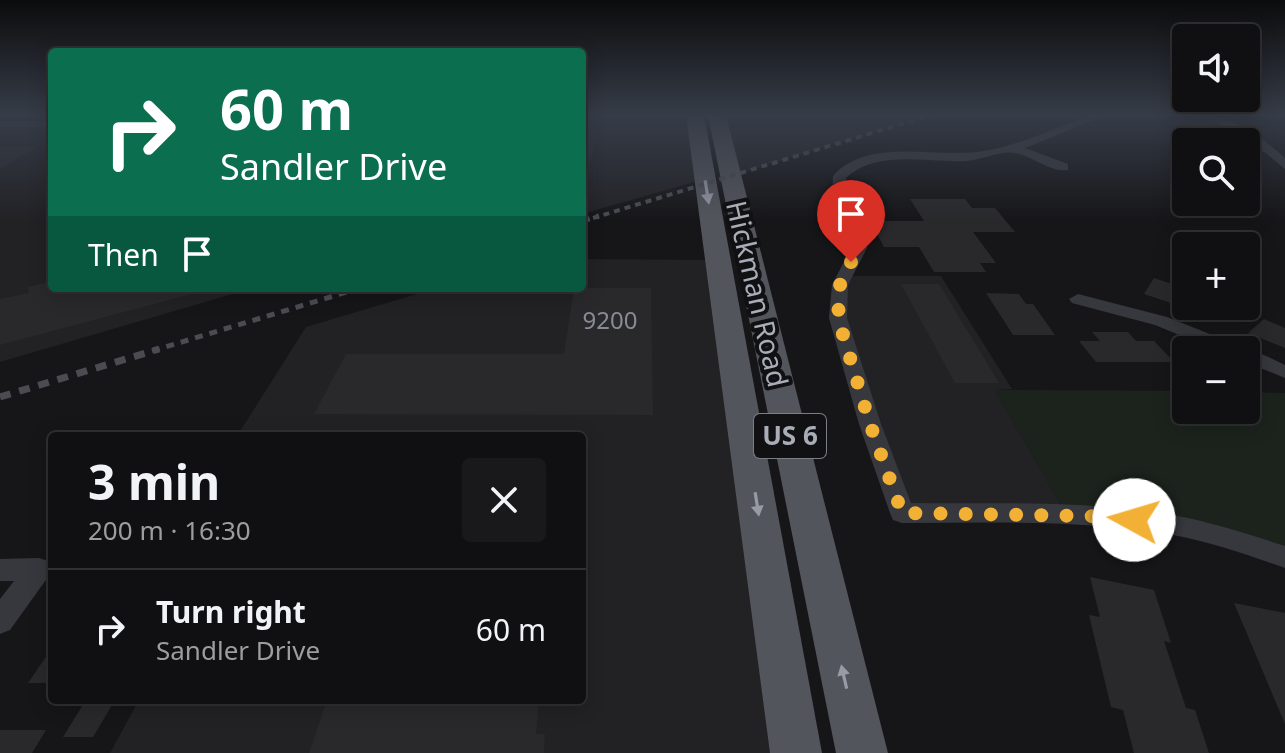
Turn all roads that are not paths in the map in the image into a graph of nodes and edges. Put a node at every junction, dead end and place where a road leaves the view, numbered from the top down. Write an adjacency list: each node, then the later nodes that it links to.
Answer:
1 (701, 150): 15 (main road, Hickman Road / US 6, one-way to 15)
2 (725, 150): 16 (main road, Hickman Road / US 6, one-way to 2)
3 (1002, 150): 12 (street)
4 (1020, 150): 7 (street)
5 (1270, 150): 6 (street)
6 (1285, 165)
7 (1063, 167)
8 (1078, 299): 9 (street)
9 (1198, 336)
10 (1260, 361): 11 (street)
11 (1285, 372)
12 (1285, 557)
13 (0, 570): 14 (street)
14 (0, 621)
15 (796, 753)
16 (862, 753)

